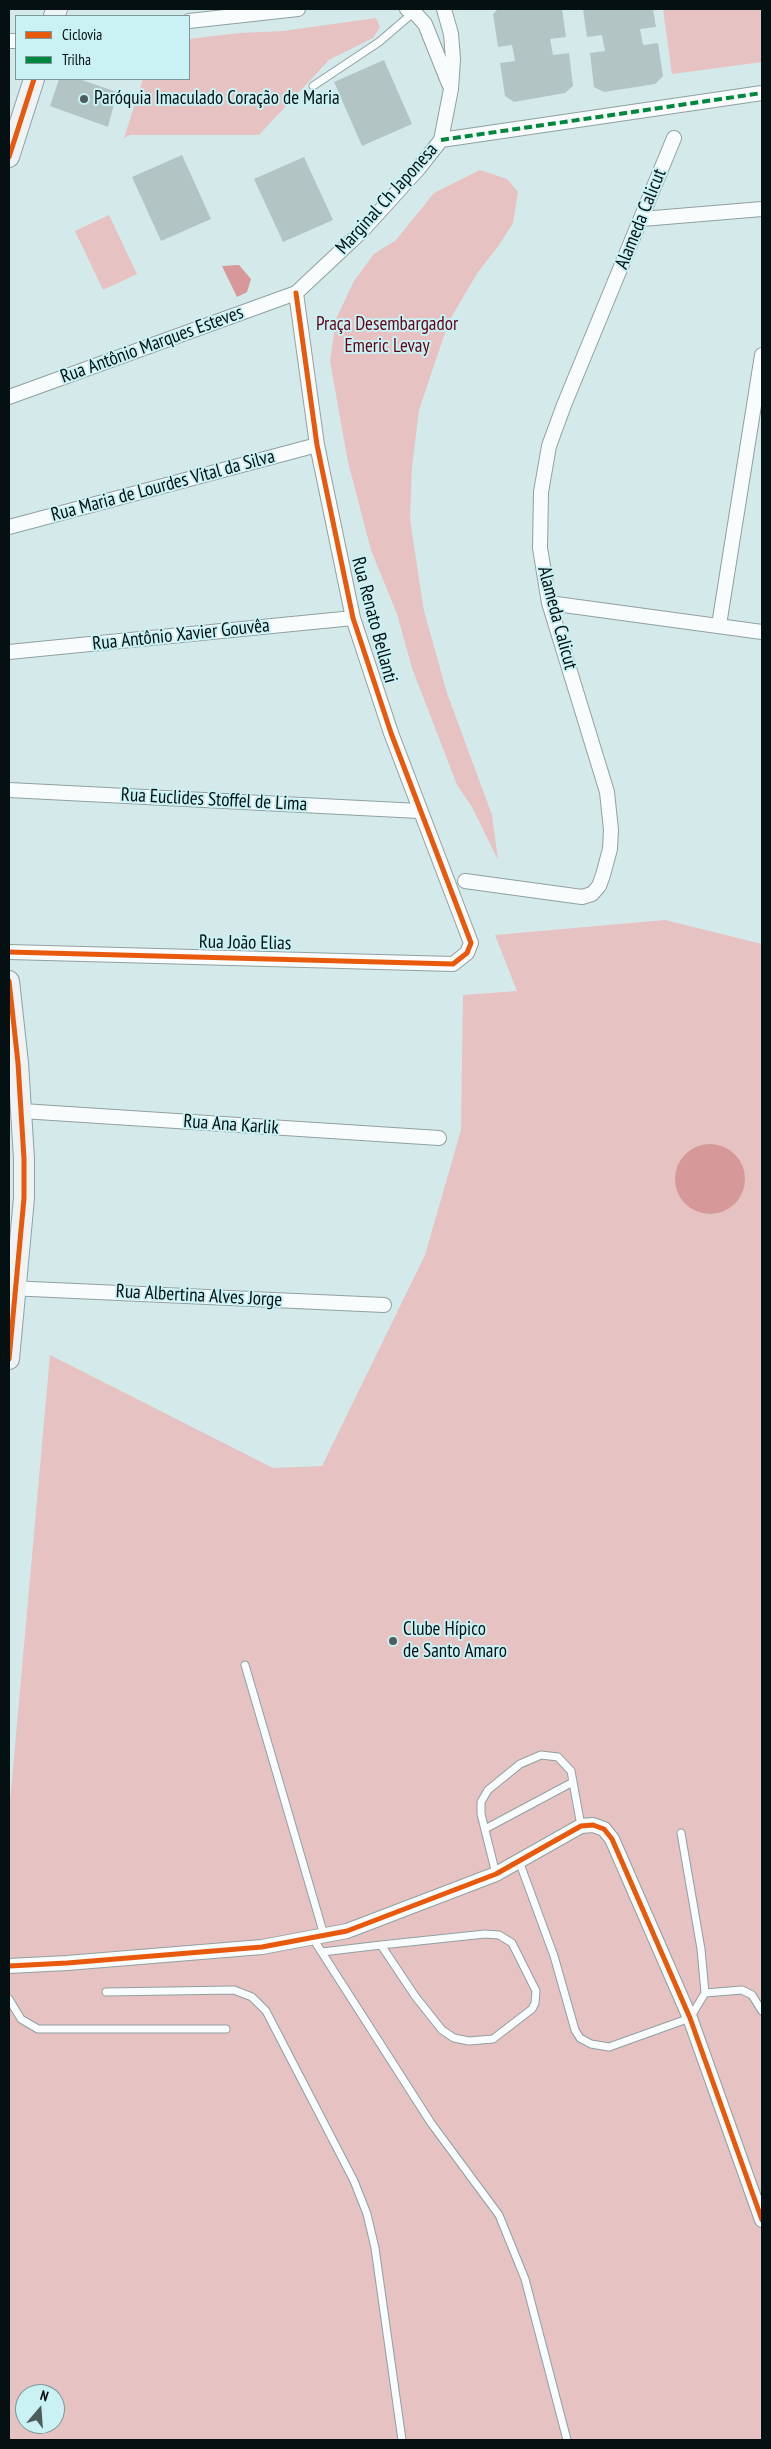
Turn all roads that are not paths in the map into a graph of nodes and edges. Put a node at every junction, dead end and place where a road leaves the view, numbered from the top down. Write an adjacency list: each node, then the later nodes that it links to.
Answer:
1 (298, 9): 4 (street)
2 (444, 9): 5 (street, Marginal Ch Japonesa)
3 (410, 10): 6 (street); 8 (lane)
4 (190, 21)
5 (448, 24): 6 (street); 9 (street, Marginal Ch Japonesa)
6 (429, 33): 9 (street)
7 (34, 80): 13 (street)
8 (313, 86)
9 (451, 89): 12 (street, Marginal Ch Japonesa)
10 (762, 93): 12 (street)
11 (674, 138): 15 (street, Alameda Calicut)
12 (441, 140): 16 (street, Marginal Ch Japonesa)
13 (9, 157)
14 (762, 209): 15 (street)
15 (642, 219): 21 (street, Alameda Calicut)
16 (296, 293): 18 (street, Rua Antônio Marques Esteves); 19 (street, Rua Renato Bellanti)
17 (762, 355): 23 (street)
18 (9, 398)
19 (317, 445): 20 (street, Rua Maria de Lourdes Vital da Silva); 22 (street, Rua Renato Bellanti)
20 (9, 527)
21 (549, 603): 23 (street); 28 (street, Alameda Calicut)
22 (353, 618): 25 (street, Rua Antônio Xavier Gouvêa); 27 (street, Rua Renato Bellanti)
23 (719, 625): 24 (street)
24 (762, 632)
25 (9, 652)
26 (9, 790): 27 (street, Rua Euclides Stoffel de Lima)
27 (419, 811): 29 (street, Rua Renato Bellanti)
28 (465, 881)
29 (470, 943): 30 (street, Rua João Elias)
30 (9, 952)
31 (9, 981): 32 (street)
32 (14, 1065): 33 (street)
33 (22, 1111): 34 (street, Rua Ana Karlik); 35 (street)
34 (439, 1138)
35 (12, 1288): 36 (street, Rua Albertina Alves Jorge); 37 (street)
36 (384, 1305)
37 (9, 1359)
38 (245, 1665): 45 (lane)
39 (573, 1782): 40 (lane); 41 (lane); 41 (lane)
40 (581, 1826): 43 (street); 53 (street)
41 (485, 1829): 44 (lane)
42 (682, 1834): 50 (lane)
43 (519, 1861): 44 (street); 53 (lane)
44 (496, 1874): 45 (street)
45 (318, 1936): 47 (lane); 48 (street)
46 (382, 1945): 46 (lane); 47 (lane)
47 (322, 1952): 57 (lane)
48 (9, 1966)
49 (106, 1992): 56 (lane)
50 (705, 1993): 52 (lane); 53 (lane)
51 (9, 1999): 54 (lane)
52 (762, 2011)
53 (690, 2018): 55 (street)
54 (226, 2029)
55 (762, 2220)
56 (402, 2440)
57 (566, 2440)

